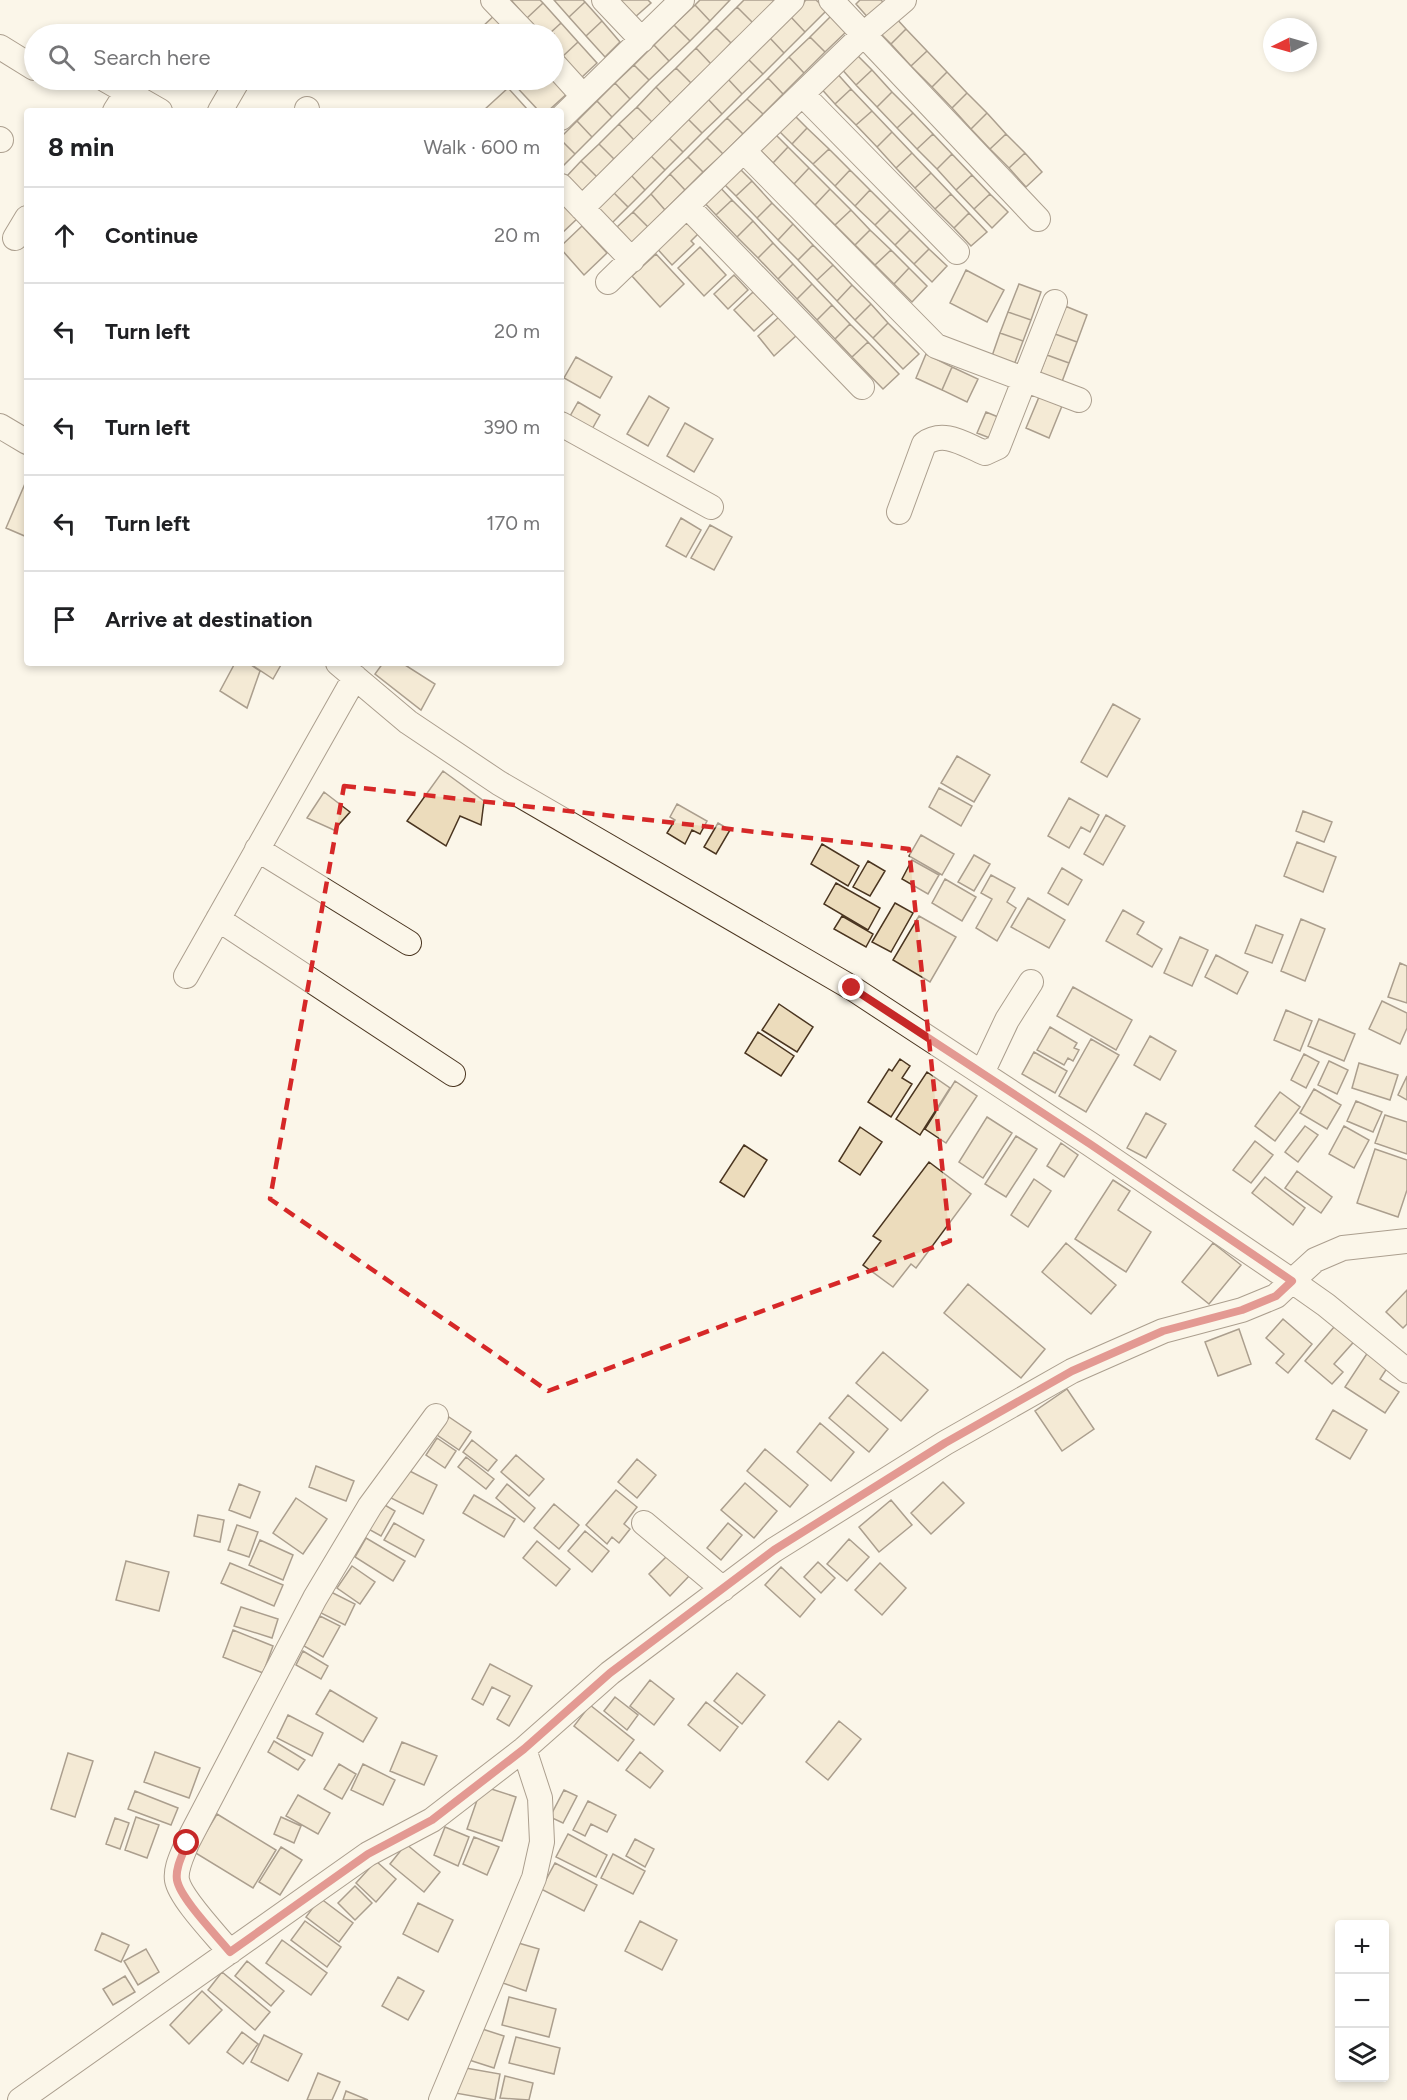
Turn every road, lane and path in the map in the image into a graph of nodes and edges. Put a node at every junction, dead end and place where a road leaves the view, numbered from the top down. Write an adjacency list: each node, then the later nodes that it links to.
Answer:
1 (493, 0): 7 (street)
2 (604, 0): 9 (street)
3 (682, 0): 9 (street)
4 (792, 0): 23 (street)
5 (831, 0): 8 (street)
6 (904, 0): 8 (street)
7 (516, 24)
8 (864, 34): 14 (street); 24 (street)
9 (642, 40): 15 (street)
10 (0, 47): 11 (street)
11 (24, 62)
12 (564, 75): 15 (street)
13 (232, 90): 18 (street)
14 (802, 94): 20 (street); 25 (street)
15 (584, 96): 19 (street)
16 (121, 101): 17 (street)
17 (148, 108)
18 (222, 108)
19 (564, 115)
20 (744, 151): 22 (street); 29 (street)
21 (564, 189): 23 (street)
22 (687, 206): 26 (street); 30 (street)
23 (582, 207): 26 (street)
24 (1038, 219)
25 (957, 252)
26 (632, 260): 27 (street)
27 (608, 282)
28 (1055, 302): 29 (street)
29 (1024, 380): 31 (street); 36 (street)
30 (862, 387)
31 (1079, 400)
32 (0, 426): 34 (street)
33 (564, 426): 35 (street)
34 (24, 440)
35 (711, 507)
36 (899, 512)
37 (346, 670): 38 (street); 43 (street)
38 (257, 849): 39 (street); 40 (street)
39 (218, 919): 41 (street); 44 (street)
40 (409, 943)
41 (186, 976)
42 (1030, 982): 43 (street)
43 (982, 1073): 46 (street)
44 (453, 1074)
45 (1407, 1241): 46 (street)
46 (1292, 1281): 47 (street); 50 (street)
47 (1407, 1371)
48 (436, 1416): 52 (street)
49 (645, 1522): 50 (street)
50 (723, 1589): 51 (street)
51 (524, 1749): 52 (street); 54 (street)
52 (230, 1952): 53 (street)
53 (20, 2100)
54 (441, 2100)

